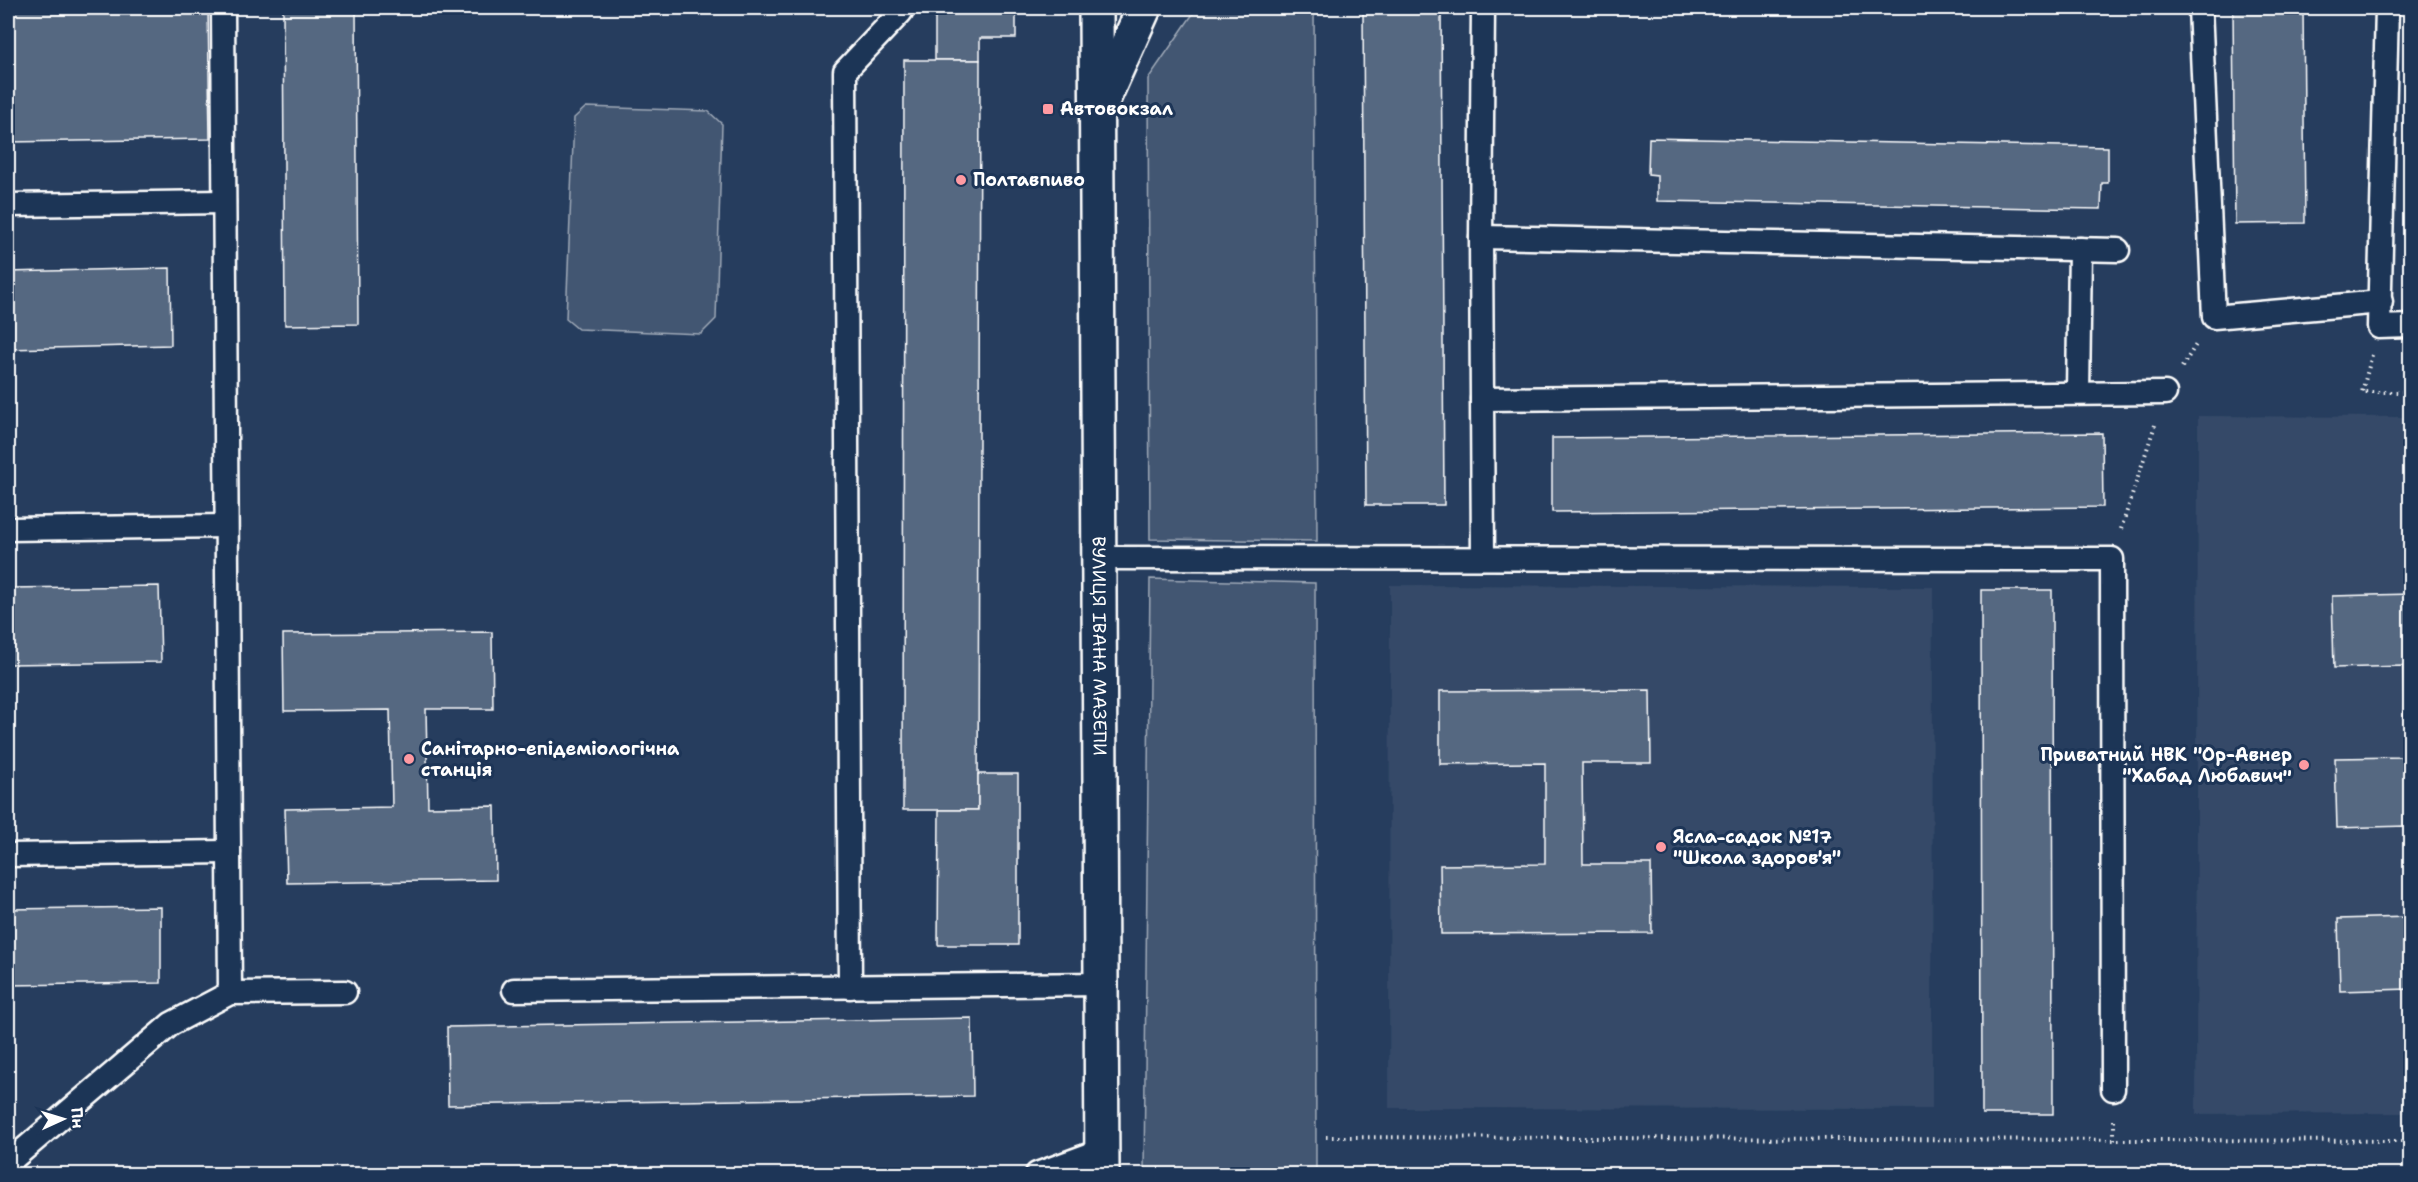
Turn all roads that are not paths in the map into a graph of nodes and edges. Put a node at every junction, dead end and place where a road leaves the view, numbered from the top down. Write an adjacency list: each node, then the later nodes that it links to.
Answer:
1 (223, 8): 9 (lane)
2 (901, 8): 26 (lane)
3 (1096, 8): 8 (main road, ВУЛИЦЯ ІВАНА МАЗЕПИ)
4 (1144, 8): 8 (main road, ВУЛИЦЯ ІВАНА МАЗЕПИ)
5 (1483, 8): 11 (lane)
6 (2200, 8): 14 (lane)
7 (2388, 8): 14 (lane)
8 (1096, 117): 21 (main road, ВУЛИЦЯ ІВАНА МАЗЕПИ)
9 (224, 202): 10 (lane); 19 (lane)
10 (8, 205)
11 (1481, 237): 12 (lane); 18 (lane)
12 (2080, 249): 13 (lane); 16 (lane)
13 (2118, 250)
14 (2381, 302): 15 (lane)
15 (2410, 326)
16 (2078, 393): 17 (lane); 18 (lane)
17 (2165, 393)
18 (1482, 399): 22 (lane)
19 (226, 526): 20 (lane); 23 (lane)
20 (8, 529)
21 (1098, 558): 22 (lane); 25 (main road, ВУЛИЦЯ ІВАНА МАЗЕПИ)
22 (1483, 558): 30 (lane)
23 (229, 852): 24 (lane); 29 (lane)
24 (8, 855)
25 (1101, 984): 26 (lane); 31 (main road, ВУЛИЦЯ ІВАНА МАЗЕПИ)
26 (850, 987): 27 (lane)
27 (514, 990)
28 (345, 992): 29 (lane)
29 (230, 993): 32 (lane)
30 (2113, 1089)
31 (1102, 1162): 33 (lane)
32 (8, 1163)
33 (1037, 1174)

